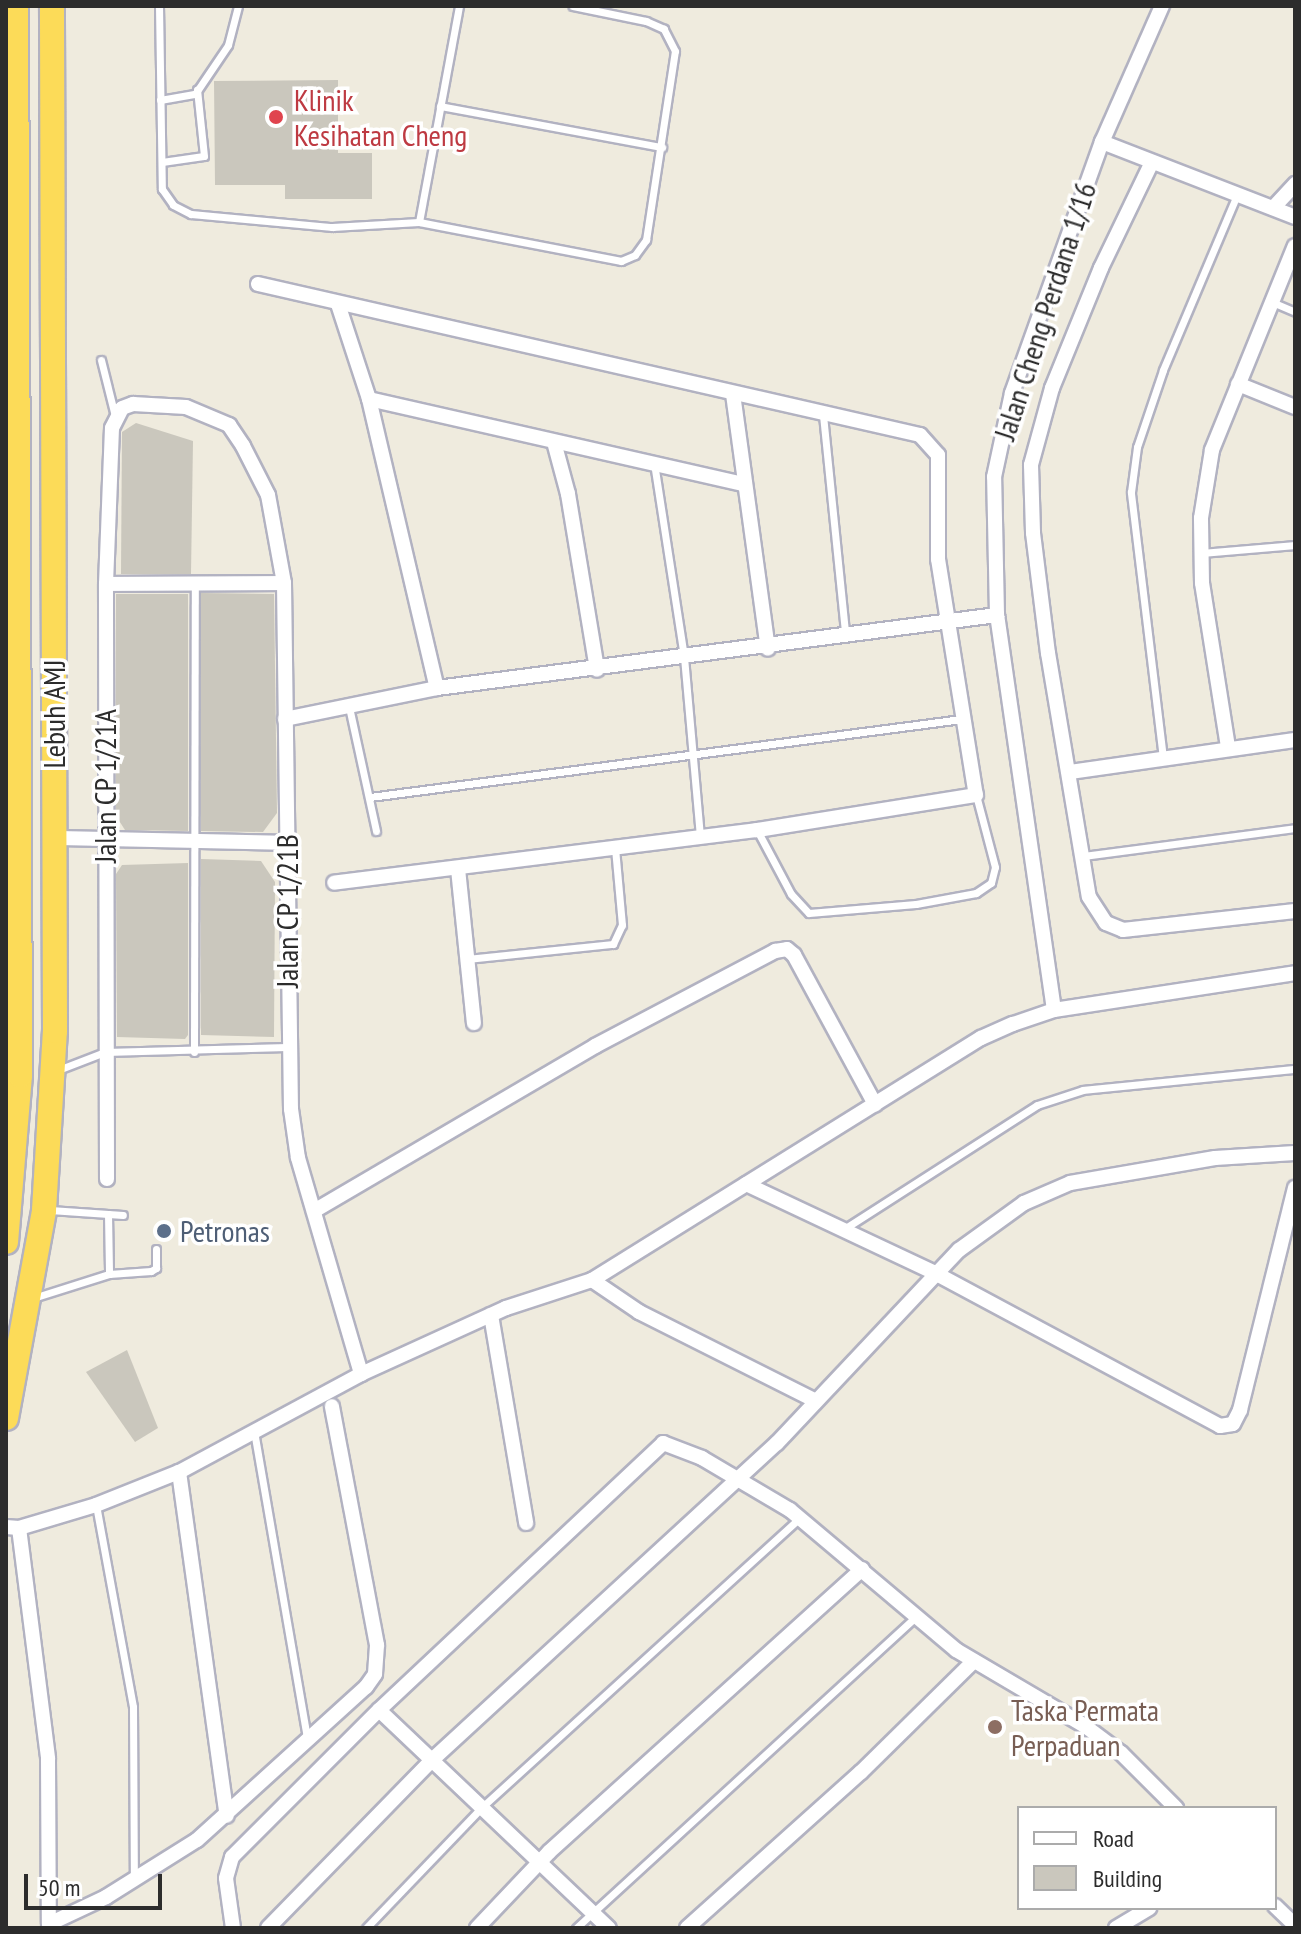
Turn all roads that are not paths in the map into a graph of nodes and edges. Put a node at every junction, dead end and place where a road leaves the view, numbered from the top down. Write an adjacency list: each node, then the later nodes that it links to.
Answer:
1 (16, 6): 15 (highway, Lebuh AMJ)
2 (52, 6): 63 (highway, Lebuh AMJ)
3 (159, 6): 9 (lane)
4 (238, 6): 8 (lane)
5 (459, 6): 10 (lane)
6 (573, 6): 12 (lane)
7 (1162, 6): 11 (street, Jalan Cheng Perdana 1/16)
8 (197, 89): 9 (lane); 13 (lane)
9 (160, 100): 13 (lane)
10 (440, 106): 12 (lane); 20 (lane)
11 (1102, 142): 14 (street); 41 (street, Jalan Cheng Perdana 1/16)
12 (662, 147): 20 (lane)
13 (162, 162): 20 (lane)
14 (1152, 162): 17 (street); 56 (street)
15 (11, 165): 47 (highway, Lebuh AMJ)
16 (1295, 184): 18 (street)
17 (1238, 193): 18 (street); 55 (lane)
18 (1273, 208): 19 (street)
19 (1295, 217)
20 (419, 222)
21 (1295, 246): 23 (street)
22 (258, 284): 24 (street)
23 (1272, 302): 25 (lane); 27 (street)
24 (338, 304): 28 (street); 29 (street)
25 (1295, 312)
26 (101, 360): 32 (lane)
27 (1238, 384): 30 (street); 37 (street)
28 (733, 394): 31 (street); 35 (street)
29 (369, 399): 33 (street); 48 (street)
30 (1295, 407)
31 (823, 415): 42 (street); 43 (lane)
32 (115, 416): 39 (street, Jalan CP 1/21B); 40 (street, Jalan CP 1/21A)
33 (554, 442): 34 (street); 46 (street)
34 (654, 463): 35 (street); 45 (lane)
35 (742, 484): 44 (street)
36 (1295, 545): 37 (lane)
37 (1202, 553): 53 (street)
38 (195, 583): 39 (street); 40 (street); 65 (lane)
39 (284, 583): 50 (street, Jalan CP 1/21B)
40 (106, 584): 64 (street, Jalan CP 1/21A)
41 (997, 615): 42 (street); 74 (street, Jalan Cheng Perdana 1/16)
42 (947, 621): 43 (street); 51 (street)
43 (845, 633): 44 (street)
44 (768, 649): 45 (street)
45 (684, 657): 46 (street); 54 (lane)
46 (597, 670): 48 (street)
47 (13, 674): 91 (highway, Lebuh AMJ)
48 (437, 688): 49 (street)
49 (349, 707): 50 (street); 58 (lane)
50 (285, 719): 66 (street, Jalan CP 1/21B)
51 (962, 719): 54 (lane); 57 (street)
52 (1295, 740): 53 (street)
53 (1228, 747): 55 (street)
54 (692, 755): 58 (lane); 62 (lane)
55 (1163, 758): 56 (street)
56 (1070, 772): 68 (street)
57 (976, 795): 60 (street); 60 (lane)
58 (370, 797): 61 (lane)
59 (1295, 828): 68 (lane)
60 (757, 830): 62 (street)
61 (376, 831)
62 (700, 837): 67 (street)
63 (54, 838): 64 (street); 80 (highway, Lebuh AMJ)
64 (105, 841): 65 (street); 77 (street, Jalan CP 1/21A)
65 (192, 841): 66 (street); 78 (lane)
66 (286, 843): 76 (street, Jalan CP 1/21B)
67 (615, 848): 69 (street); 72 (lane)
68 (1082, 857): 71 (street)
69 (458, 869): 70 (street); 72 (street)
70 (334, 883)
71 (1295, 911)
72 (467, 959): 75 (street)
73 (1295, 973): 74 (street)
74 (1054, 1010): 81 (street)
75 (474, 1023)
76 (287, 1047): 78 (lane); 87 (street, Jalan CP 1/21B)
77 (105, 1052): 78 (lane); 80 (lane); 83 (street, Jalan CP 1/21A)
78 (194, 1052)
79 (1295, 1069): 90 (lane)
80 (52, 1074): 86 (highway, Lebuh AMJ)
81 (875, 1104): 84 (street); 87 (street)
82 (1295, 1153): 93 (street)
83 (107, 1179)
84 (746, 1184): 90 (street); 95 (street)
85 (1295, 1188): 93 (street)
86 (44, 1210): 88 (lane); 96 (highway, Lebuh AMJ)
87 (314, 1211): 98 (street, Jalan CP 1/21B)
88 (108, 1214): 89 (lane); 94 (lane)
89 (123, 1215)
90 (844, 1229): 93 (street)
91 (6, 1242)
92 (156, 1249): 94 (lane)
93 (933, 1272): 99 (street)
94 (109, 1274): 96 (lane)
95 (592, 1280): 97 (street); 99 (street)
96 (31, 1299): 101 (highway, Lebuh AMJ)
97 (491, 1315): 98 (street); 107 (street)
98 (361, 1374): 102 (street)
99 (814, 1400): 104 (street)
100 (332, 1406): 113 (street)
101 (6, 1418)
102 (254, 1429): 103 (street); 113 (lane)
103 (179, 1472): 105 (street); 117 (street)
104 (739, 1478): 106 (street); 112 (street); 114 (street)
105 (96, 1505): 108 (street); 119 (lane)
106 (800, 1518): 109 (street); 116 (lane)
107 (526, 1523)
108 (13, 1527): 124 (street)
109 (862, 1569): 110 (street); 118 (street)
110 (916, 1616): 111 (street); 122 (lane)
111 (974, 1661): 115 (street); 131 (street)
112 (379, 1710): 114 (street); 125 (street)
113 (308, 1741): 117 (street)
114 (432, 1760): 116 (street); 126 (street)
115 (1174, 1806)
116 (482, 1807): 118 (street); 127 (lane)
117 (227, 1816): 119 (street)
118 (539, 1862): 122 (street); 128 (street)
119 (134, 1881): 124 (street)
120 (1277, 1909): 123 (street)
121 (1146, 1910): 132 (street)
122 (592, 1911): 129 (lane); 130 (street)
123 (1290, 1925)
124 (48, 1926)
125 (233, 1928)
126 (268, 1928)
127 (366, 1928)
128 (477, 1928)
129 (576, 1928)
130 (609, 1928)
131 (687, 1928)
132 (1116, 1928)

